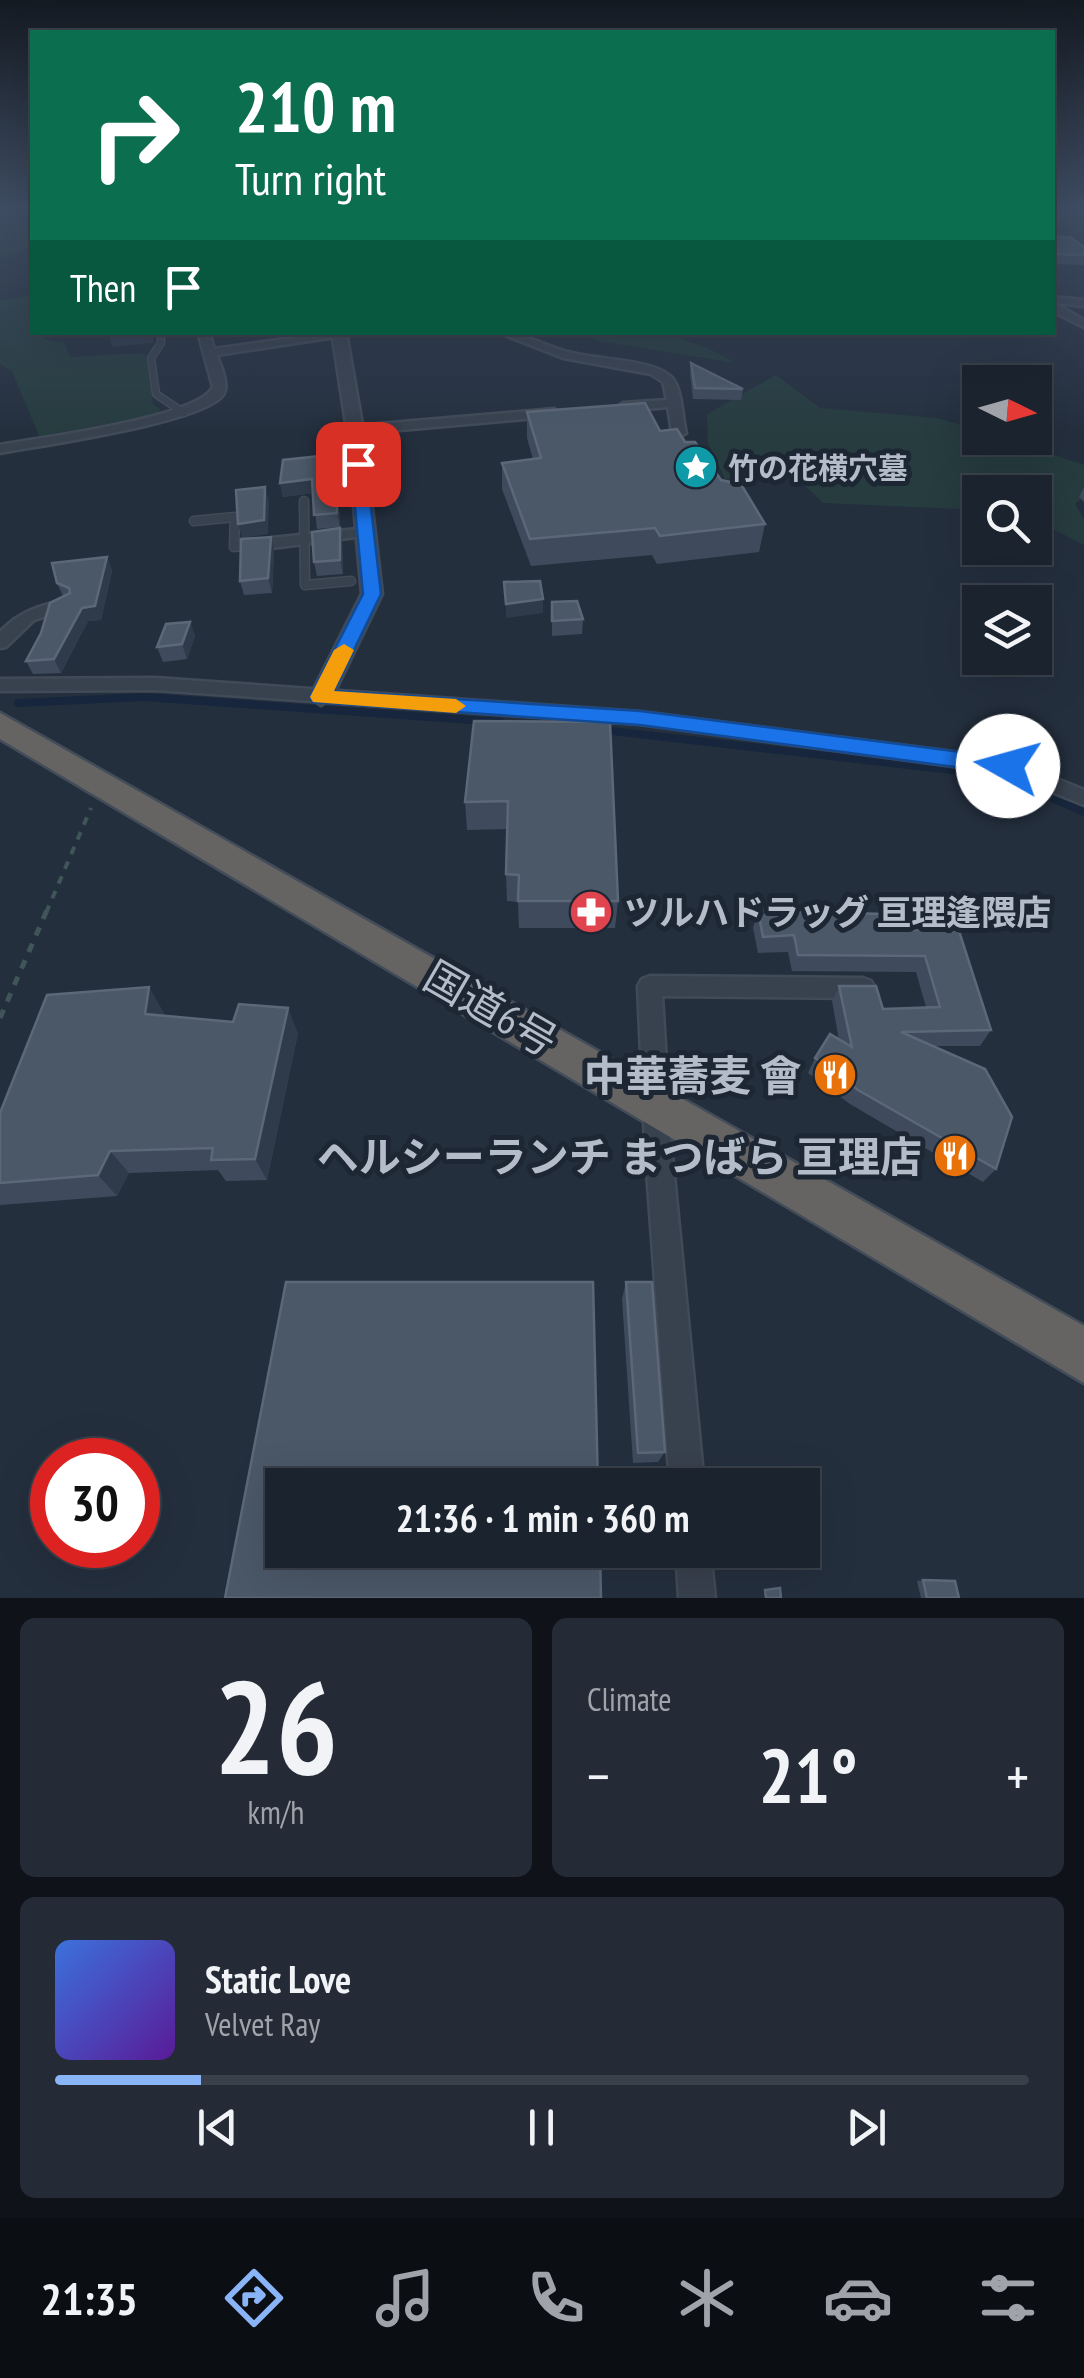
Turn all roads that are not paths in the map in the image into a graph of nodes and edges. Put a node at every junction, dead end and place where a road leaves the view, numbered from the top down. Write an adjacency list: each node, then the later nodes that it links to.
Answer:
1 (1055, 303): 2 (street)
2 (1084, 303)
3 (1055, 305): 4 (street)
4 (1084, 324)
5 (161, 335): 14 (lane)
6 (204, 335): 10 (street)
7 (333, 335): 10 (street)
8 (340, 335): 15 (street)
9 (510, 335): 11 (street)
10 (208, 353): 14 (street)
11 (676, 404): 12 (street); 16 (street)
12 (609, 408)
13 (570, 412): 15 (street)
14 (184, 413): 17 (street)
15 (354, 430): 20 (street)
16 (679, 433)
17 (0, 449)
18 (304, 500): 21 (lane)
19 (194, 521): 22 (lane)
20 (366, 532): 21 (street); 27 (street)
21 (305, 539): 22 (street); 23 (lane)
22 (272, 543)
23 (351, 581)
24 (65, 605): 25 (street)
25 (0, 643)
26 (0, 685): 27 (street)
27 (321, 697): 29 (street)
28 (0, 724): 31 (highway, 国道6号)
29 (1084, 798)
30 (876, 988): 31 (street)
31 (656, 1105): 32 (highway, 国道6号); 33 (street)
32 (1084, 1356)
33 (686, 1468)
34 (694, 1568): 35 (street)
35 (697, 1598)

